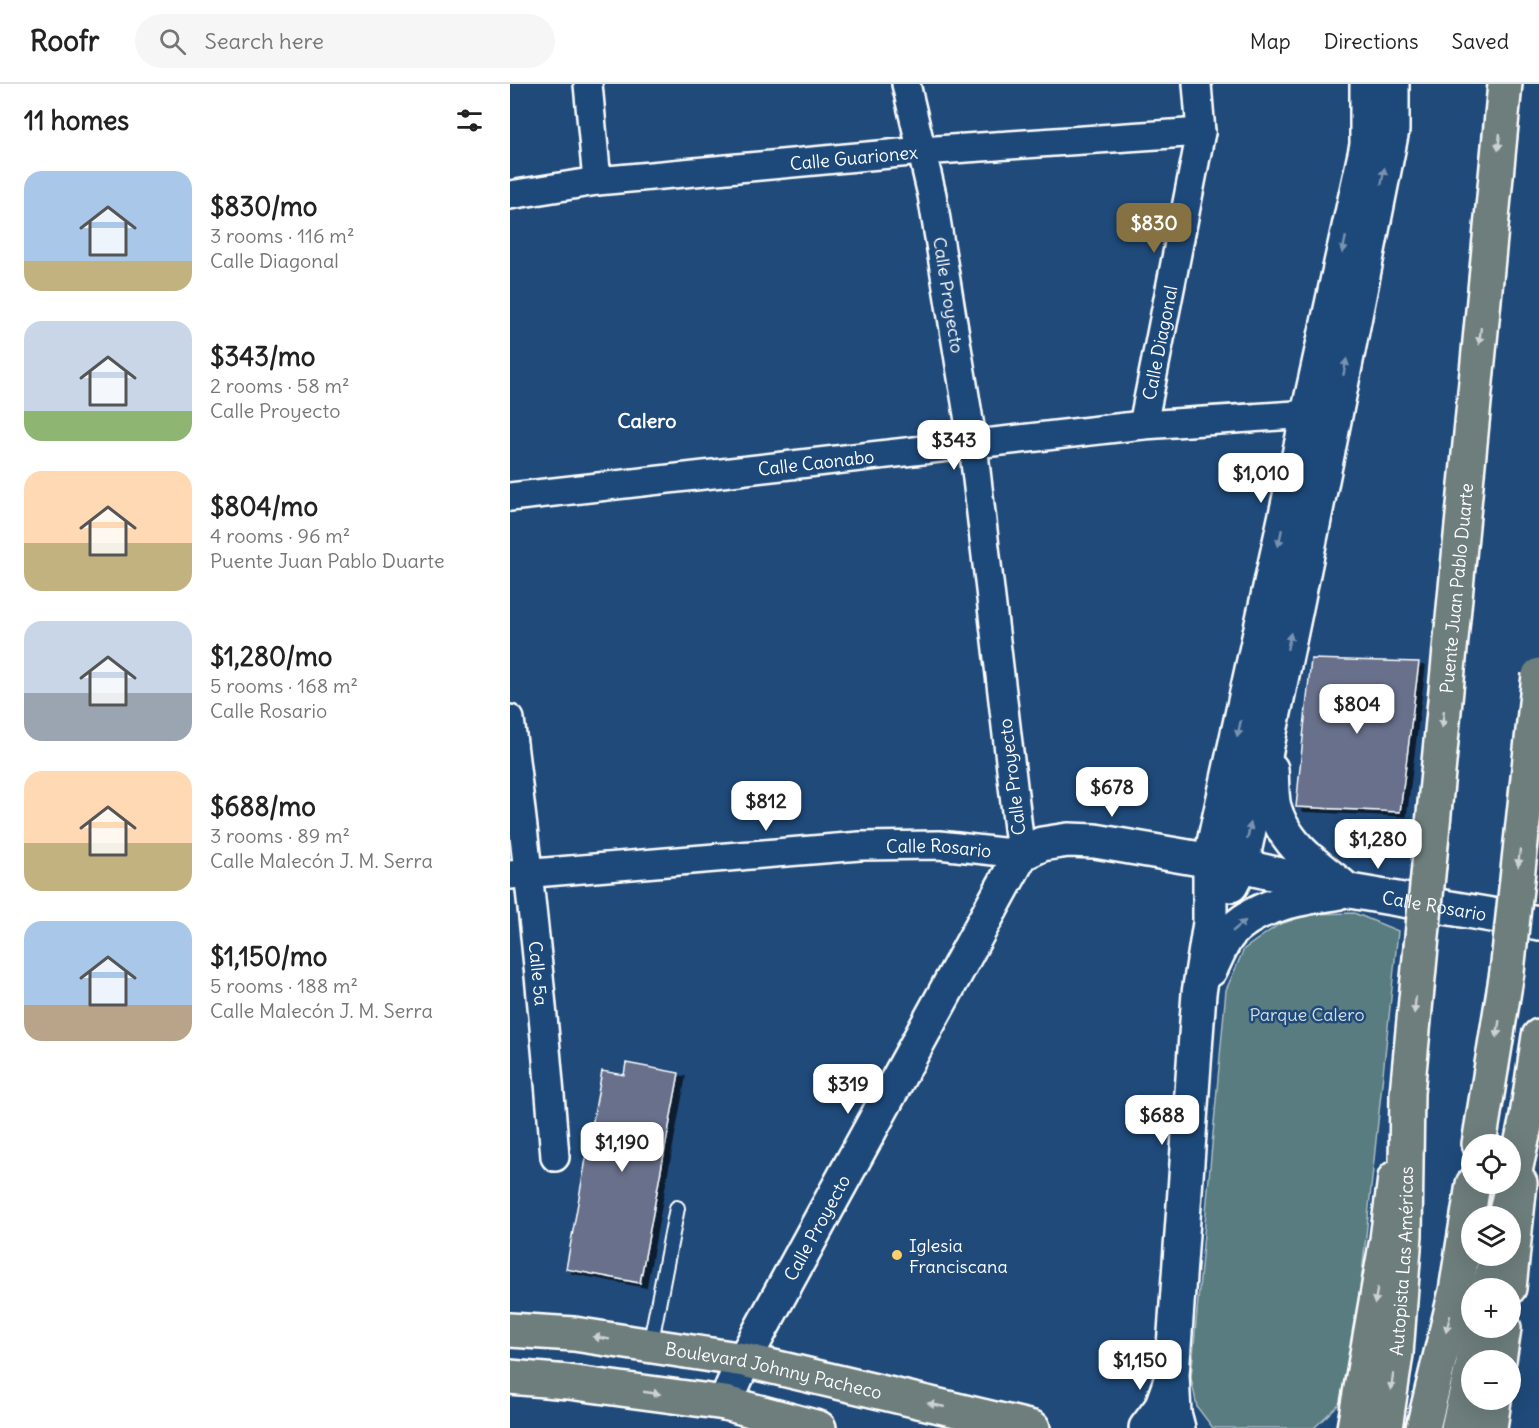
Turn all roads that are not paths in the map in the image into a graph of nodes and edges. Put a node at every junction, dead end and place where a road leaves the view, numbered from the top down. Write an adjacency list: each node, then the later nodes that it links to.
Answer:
1 (588, 84): 9 (street)
2 (906, 84): 8 (street, Calle Proyecto)
3 (1197, 84): 7 (street, Calle Diagonal)
4 (1367, 84): 11 (main road, one-way to 11)
5 (1392, 84): 11 (main road, one-way to 5)
6 (1505, 84): 25 (main road, Puente Juan Pablo Duarte, one-way to 25, bridge)
7 (1201, 132): 8 (street, Calle Guarionex); 12 (street, Calle Diagonal)
8 (922, 151): 9 (street, Calle Guarionex); 13 (street, Calle Proyecto)
9 (597, 182): 10 (street, Calle Guarionex)
10 (510, 195)
11 (1321, 414): 12 (street, Calle Caonabo); 16 (main road, one-way to 11); 19 (main road, one-way to 19)
12 (1143, 425): 13 (street, Calle Caonabo)
13 (973, 445): 14 (street, Calle Caonabo); 18 (street, Calle Proyecto)
14 (510, 497)
15 (1539, 675): 27 (main road, one-way to 27, bridge)
16 (1274, 714): 19 (main road, one-way to 16); 21 (main road)
17 (510, 719): 20 (street, Calle 5a)
18 (1022, 854): 19 (main road, Calle Rosario); 20 (street, Calle Rosario); 35 (main road, Calle Proyecto)
19 (1226, 863): 21 (main road, Calle Rosario); 23 (main road)
20 (519, 874): 28 (street, Calle 5a)
21 (1350, 891): 22 (main road, Calle Rosario); 23 (main road, one-way to 21)
22 (1539, 923)
23 (1198, 993): 36 (main road)
24 (1539, 1036): 26 (main road)
25 (1407, 1093): 41 (main road, one-way to 41); 46 (main road, Autopista Las Américas, one-way to 46)
26 (1526, 1122): 30 (main road); 32 (main road)
27 (1481, 1134)
28 (555, 1157)
29 (1471, 1194): 47 (main road, one-way to 47)
30 (1507, 1206)
31 (677, 1208): 34 (lane)
32 (1510, 1278)
33 (510, 1330): 34 (main road, Boulevard Johnny Pacheco, one-way to 33)
34 (650, 1346): 35 (main road, Boulevard Johnny Pacheco)
35 (744, 1360): 38 (main road, Calle Proyecto); 43 (main road, Boulevard Johnny Pacheco, one-way to 35)
36 (1172, 1375): 44 (main road); 45 (main road)
37 (510, 1377): 38 (main road, one-way to 38)
38 (725, 1403): 42 (main road)
39 (1462, 1410): 48 (main road)
40 (1493, 1410): 49 (main road)
41 (1353, 1423)
42 (819, 1428)
43 (1034, 1428)
44 (1146, 1428)
45 (1178, 1428)
46 (1384, 1428)
47 (1423, 1428)
48 (1458, 1428)
49 (1490, 1428)

